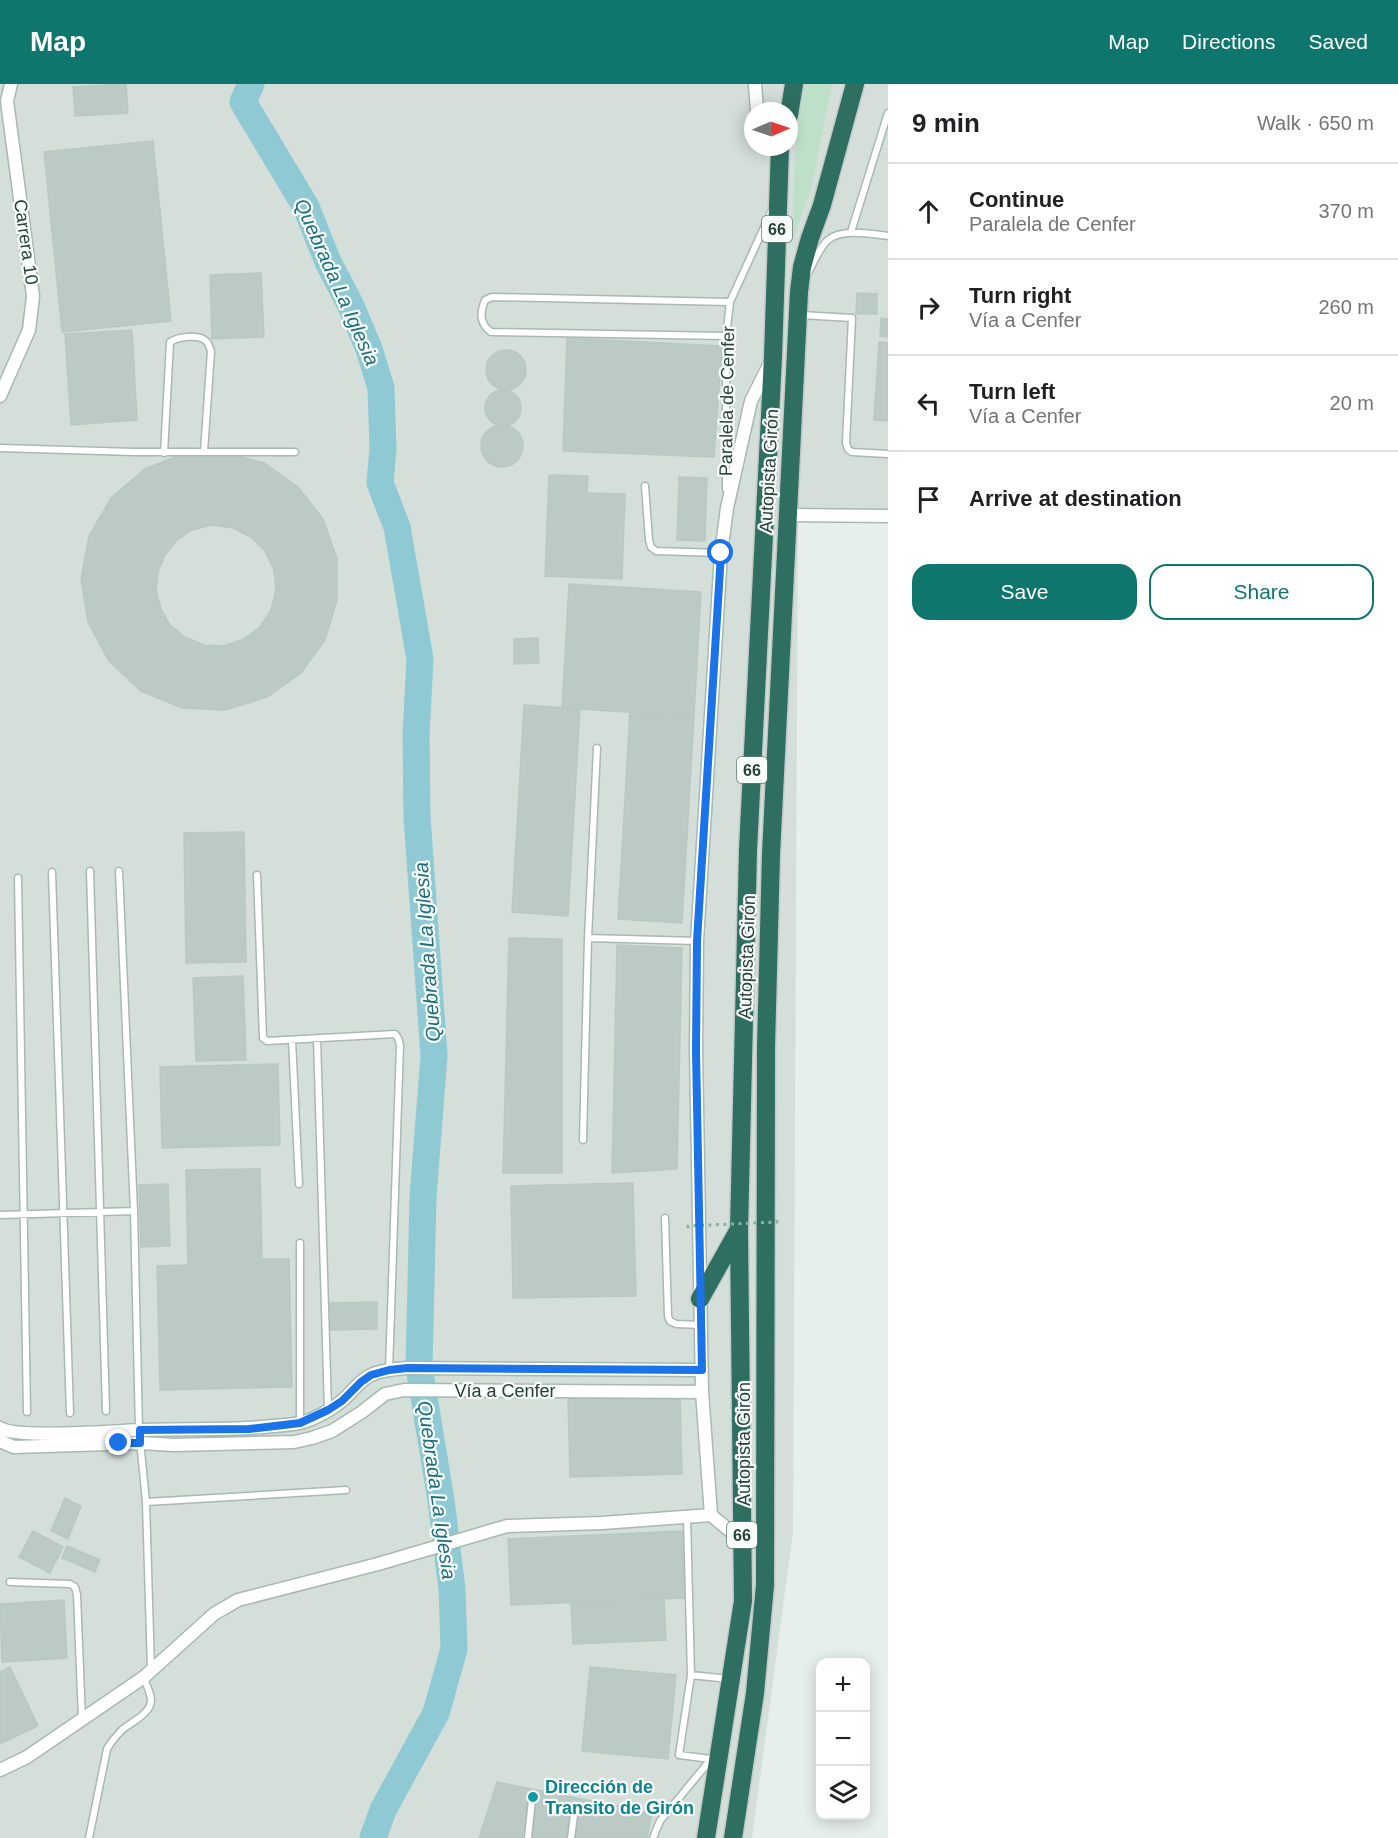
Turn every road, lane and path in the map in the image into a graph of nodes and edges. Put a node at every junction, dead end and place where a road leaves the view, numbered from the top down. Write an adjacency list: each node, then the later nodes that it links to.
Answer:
1 (11, 84): 21 (street, Carrera 10)
2 (755, 84): 7 (street)
3 (784, 84): 8 (highway)
4 (794, 84): 9 (highway)
5 (842, 84): 13 (highway)
6 (855, 84): 13 (highway, Autopista Girón / 66)
7 (756, 102)
8 (783, 102)
9 (791, 102)
10 (888, 113): 14 (lane)
11 (776, 156): 12 (highway, Autopista Girón / 66)
12 (778, 197): 17 (lane, Paralela de Cenfer); 20 (highway, Autopista Girón / 66)
13 (822, 205): 16 (highway, Autopista Girón / 66)
14 (851, 232): 15 (lane); 16 (lane)
15 (888, 236)
16 (799, 292): 18 (highway, Autopista Girón / 66)
17 (730, 302): 19 (lane, Paralela de Cenfer); 19 (lane)
18 (798, 315): 26 (lane); 29 (highway, Autopista Girón / 66)
19 (726, 336): 28 (lane, Paralela de Cenfer)
20 (773, 357): 28 (street, Paralela de Cenfer); 52 (highway, Autopista Girón / 66)
21 (0, 396)
22 (0, 448): 24 (lane)
23 (204, 452): 24 (lane); 24 (lane); 25 (lane)
24 (164, 453)
25 (295, 453)
26 (888, 454)
27 (645, 486): 31 (lane)
28 (727, 508): 31 (street, Paralela de Cenfer)
29 (788, 515): 30 (street); 87 (highway, Autopista Girón / 66)
30 (888, 516)
31 (721, 553): 39 (street, Paralela de Cenfer)
32 (597, 748): 38 (lane)
33 (90, 871): 44 (lane)
34 (119, 871): 45 (lane)
35 (52, 872): 46 (lane)
36 (257, 874): 41 (lane)
37 (18, 878): 48 (lane)
38 (588, 938): 39 (lane); 42 (lane)
39 (697, 941): 54 (street, Paralela de Cenfer)
40 (316, 1038): 41 (lane); 56 (lane); 59 (lane)
41 (292, 1040): 43 (lane)
42 (583, 1140)
43 (299, 1184)
44 (102, 1212): 45 (lane); 46 (lane); 60 (lane)
45 (134, 1212): 65 (lane)
46 (65, 1213): 48 (lane); 62 (lane)
47 (0, 1215): 48 (lane)
48 (24, 1215): 61 (lane)
49 (665, 1218): 55 (lane)
50 (777, 1219): 51 (path, bridge)
51 (688, 1228)
52 (739, 1230): 54 (highway); 72 (highway, Autopista Girón / 66)
53 (300, 1243): 63 (lane)
54 (700, 1299): 55 (street, Paralela de Cenfer)
55 (701, 1325): 57 (street, Paralela de Cenfer)
56 (389, 1370): 57 (street, Vía a Cenfer); 59 (street, Vía a Cenfer)
57 (702, 1370): 58 (street, Paralela de Cenfer)
58 (702, 1392): 67 (street, Vía a Cenfer); 70 (street, Paralela de Cenfer)
59 (328, 1410): 63 (street, Vía a Cenfer)
60 (106, 1411)
61 (27, 1412)
62 (70, 1413)
63 (300, 1423): 65 (street, Vía a Cenfer)
64 (0, 1428): 65 (street, Vía a Cenfer)
65 (140, 1430): 67 (lane)
66 (0, 1441): 67 (street, Vía a Cenfer)
67 (140, 1443): 69 (lane)
68 (346, 1490): 69 (lane)
69 (146, 1502): 74 (lane)
70 (711, 1515): 71 (street); 72 (street)
71 (687, 1517): 74 (street); 75 (lane)
72 (742, 1541): 76 (highway, Autopista Girón / 66)
73 (10, 1582): 77 (lane)
74 (147, 1673): 77 (street); 82 (lane)
75 (691, 1675): 76 (lane); 78 (lane)
76 (730, 1679): 78 (highway, Autopista Girón / 66)
77 (82, 1720): 79 (street)
78 (715, 1755): 85 (lane); 86 (highway, Autopista Girón / 66)
79 (0, 1770)
80 (532, 1799): 83 (lane)
81 (575, 1808): 84 (lane)
82 (89, 1838)
83 (528, 1838)
84 (571, 1838)
85 (653, 1838)
86 (706, 1838)
87 (734, 1838)

